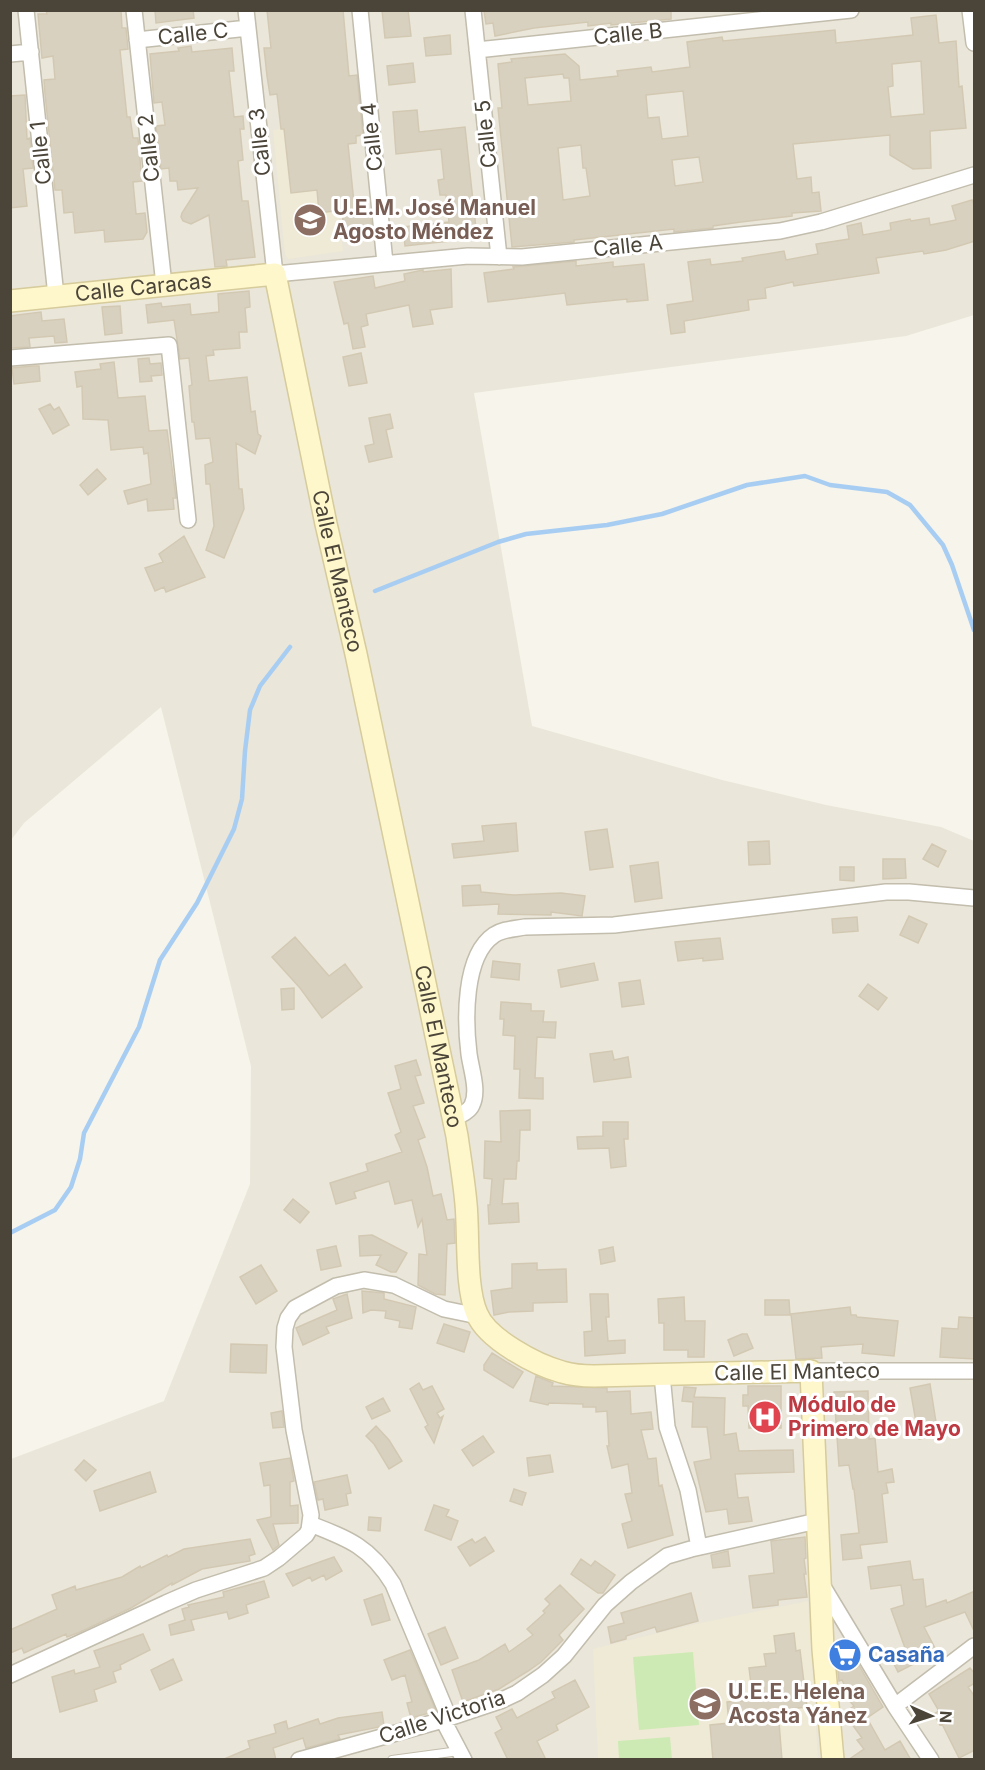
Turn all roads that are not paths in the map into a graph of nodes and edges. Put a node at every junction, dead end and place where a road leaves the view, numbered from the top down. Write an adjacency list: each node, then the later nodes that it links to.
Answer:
1 (26, 10): 13 (street, Calle 1)
2 (134, 10): 10 (street, Calle 2)
3 (246, 10): 9 (street, Calle 3)
4 (360, 10): 17 (street, Calle 4)
5 (473, 10): 12 (street, Calle 5)
6 (851, 10): 8 (street, Calle B)
7 (970, 10): 11 (street)
8 (737, 16): 12 (street, Calle B)
9 (248, 28): 10 (street, Calle C); 18 (street, Calle 3)
10 (137, 40): 19 (street, Calle 2)
11 (975, 43)
12 (477, 50): 16 (street, Calle 5)
13 (31, 52): 14 (street); 20 (street, Calle 1)
14 (10, 54)
15 (975, 175): 16 (street, Calle A)
16 (499, 257): 17 (street, Calle A)
17 (385, 263): 18 (street, Calle A)
18 (274, 274): 19 (street, Calle Caracas); 25 (street, Calle El Manteco)
19 (164, 285): 20 (street, Calle Caracas)
20 (56, 296): 21 (street, Calle Caracas)
21 (10, 301)
22 (10, 358): 23 (street)
23 (188, 520)
24 (975, 898): 25 (street)
25 (453, 1118): 26 (street, Calle El Manteco)
26 (478, 1317): 29 (street, Calle El Manteco); 31 (street)
27 (811, 1371): 28 (street, Calle El Manteco); 29 (street, Calle El Manteco); 30 (street)
28 (975, 1371)
29 (662, 1375): 32 (street)
30 (817, 1521): 32 (street, Calle Victoria); 33 (street)
31 (310, 1524): 35 (street); 37 (street)
32 (699, 1547): 37 (street, Calle Victoria)
33 (820, 1582): 36 (street); 41 (street)
34 (975, 1646): 36 (street)
35 (10, 1675)
36 (895, 1706): 42 (street)
37 (446, 1719): 38 (street); 39 (street, Calle Victoria)
38 (461, 1755): 40 (lane)
39 (299, 1760)
40 (392, 1760)
41 (833, 1760)
42 (931, 1760)

